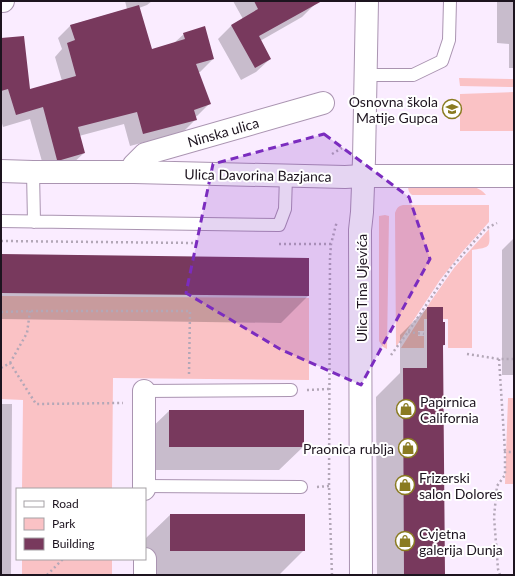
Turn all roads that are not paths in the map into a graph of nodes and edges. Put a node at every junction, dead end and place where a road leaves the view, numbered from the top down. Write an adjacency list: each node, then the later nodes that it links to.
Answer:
1 (366, 1): 3 (street, Ulica Tina Ujevića)
2 (450, 1): 3 (lane)
3 (365, 75): 9 (street, Ulica Tina Ujevića)
4 (323, 103): 7 (street, Ninska ulica)
5 (1, 171): 6 (street, Ulica Davorina Bazjanca)
6 (33, 172): 7 (street, Ulica Davorina Bazjanca); 12 (lane)
7 (134, 172): 8 (street, Ulica Davorina Bazjanca)
8 (286, 176): 9 (street, Ulica Davorina Bazjanca); 12 (lane)
9 (363, 176): 10 (street, Ulica Davorina Bazjanca); 19 (street, Ulica Tina Ujevića)
10 (514, 176)
11 (1, 221): 12 (lane)
12 (34, 222)
13 (291, 390): 14 (lane)
14 (144, 397): 16 (street)
15 (301, 487): 16 (lane)
16 (144, 488)
17 (145, 560): 18 (street)
18 (145, 575)
19 (361, 575)

